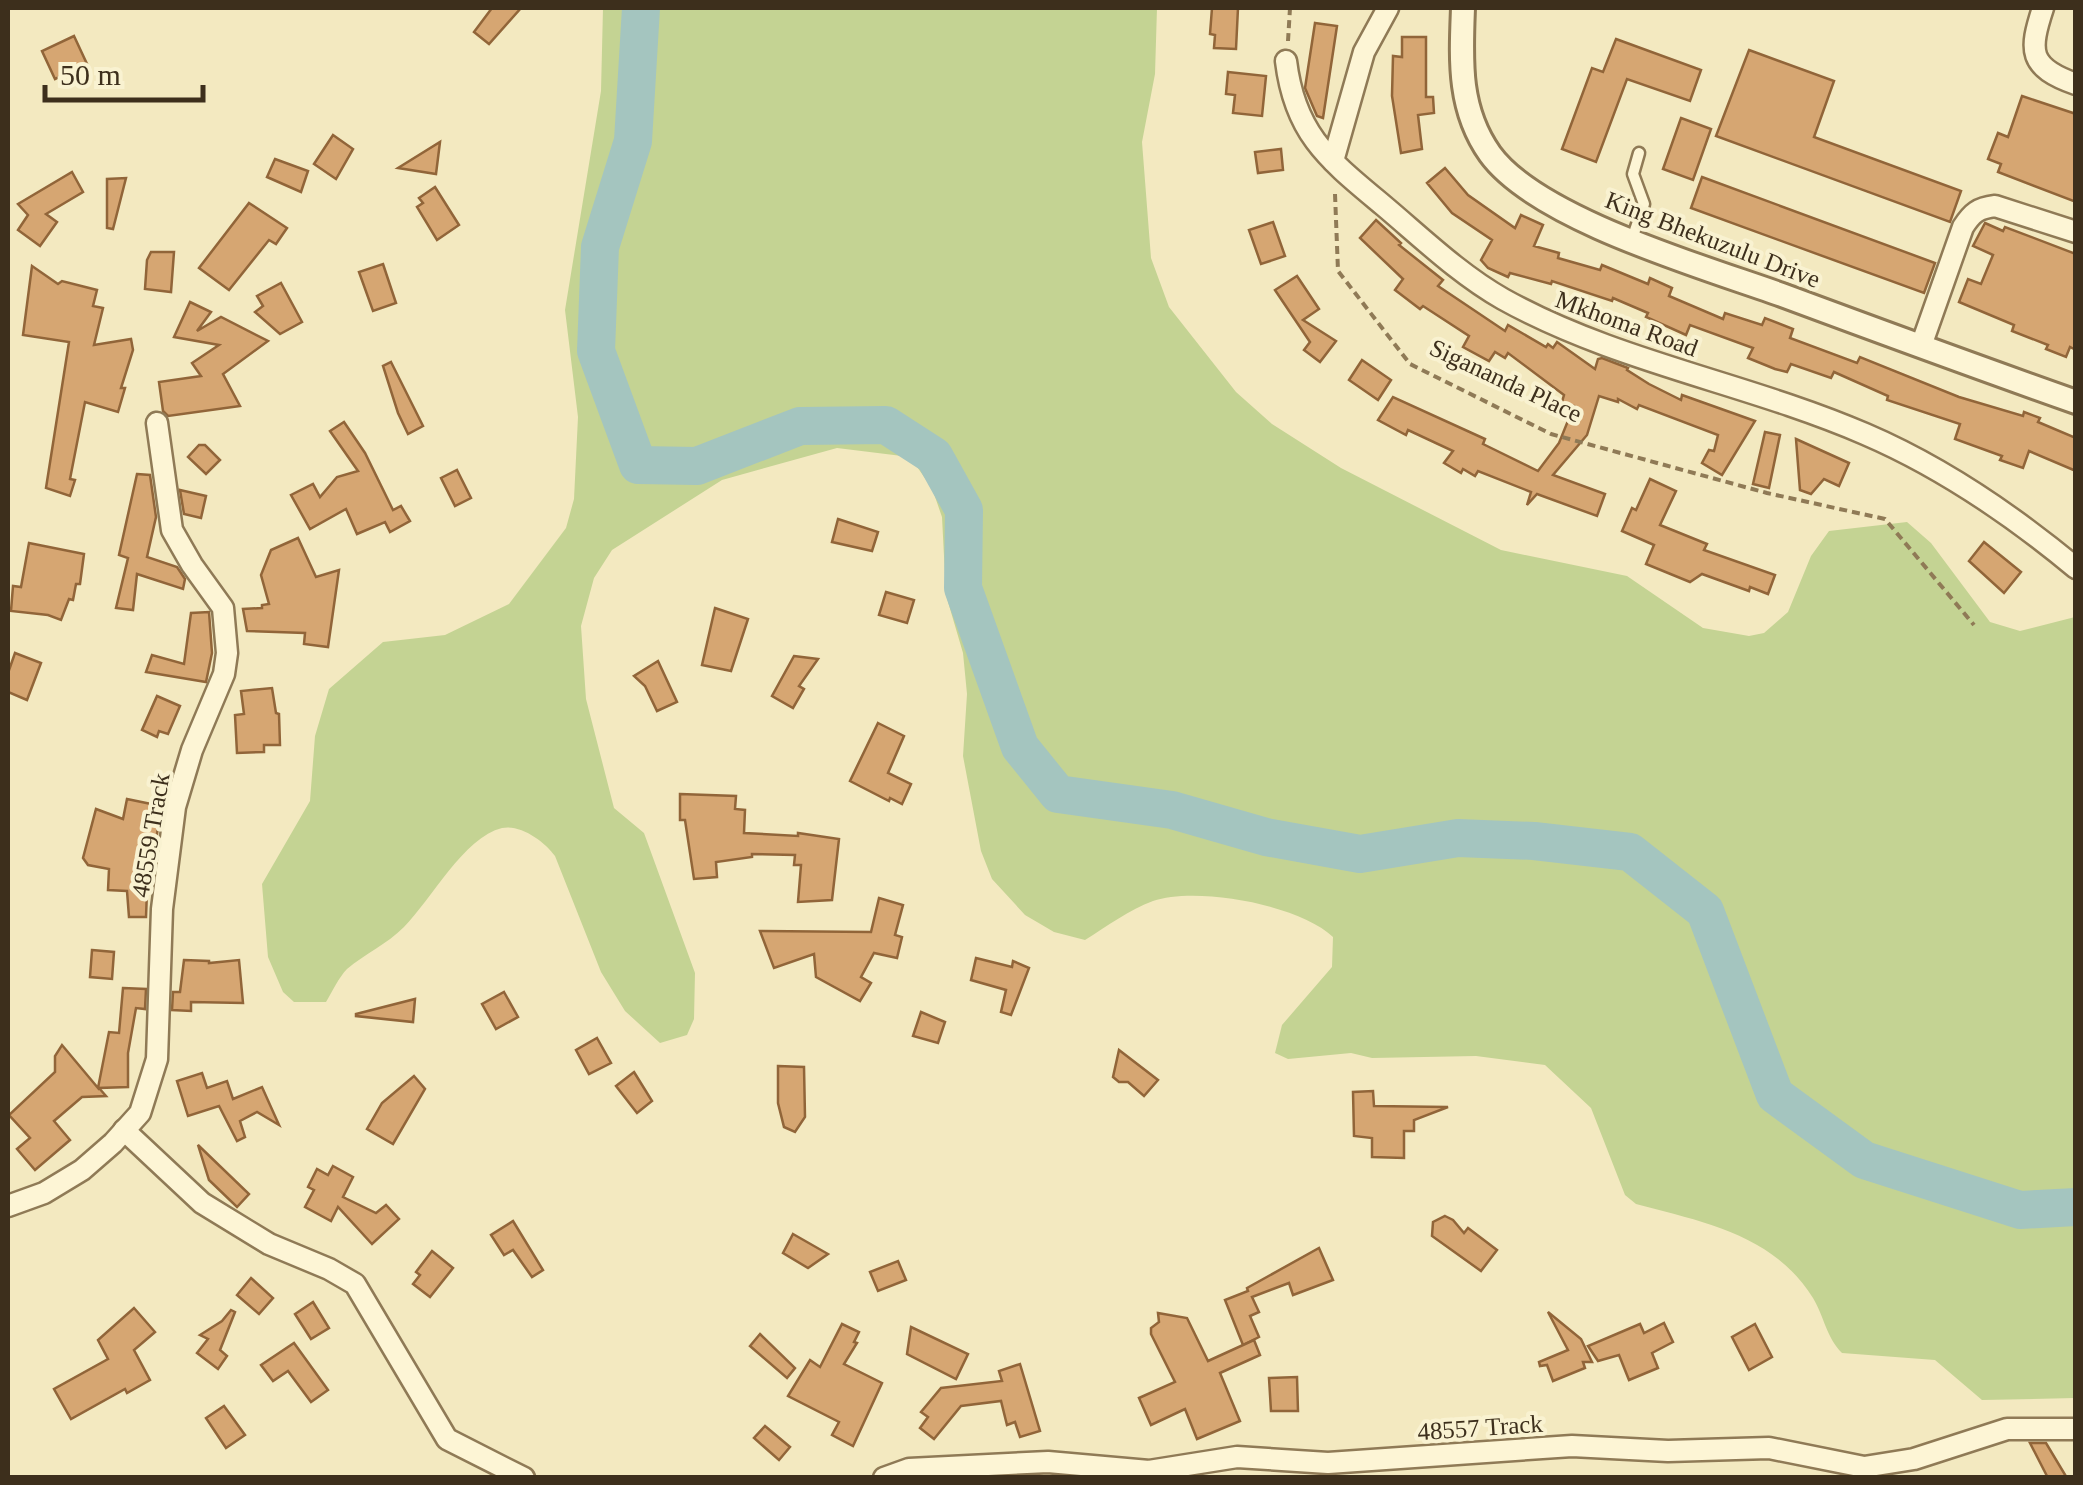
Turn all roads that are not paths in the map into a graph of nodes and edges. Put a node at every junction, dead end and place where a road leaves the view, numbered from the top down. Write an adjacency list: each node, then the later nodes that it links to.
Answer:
1 (1388, 8): 7 (street)
2 (1464, 8): 9 (street, King Bhekuzulu Drive)
3 (2043, 8): 5 (street)
4 (1286, 60): 7 (street, Mkhoma Road)
5 (2076, 84)
6 (1639, 153): 9 (lane)
7 (1334, 161): 13 (street, Mkhoma Road)
8 (2076, 232): 10 (street)
9 (1632, 240): 10 (street, King Bhekuzulu Drive)
10 (1921, 346): 11 (street, King Bhekuzulu Drive)
11 (2076, 402)
12 (156, 423): 14 (street, 48559 Track)
13 (2076, 568)
14 (124, 1130): 15 (street, 48559 Track); 18 (street)
15 (8, 1206)
16 (2076, 1428): 17 (street, 48557 Track)
17 (1372, 1468): 19 (street, 48557 Track)
18 (524, 1478)
19 (884, 1478)

